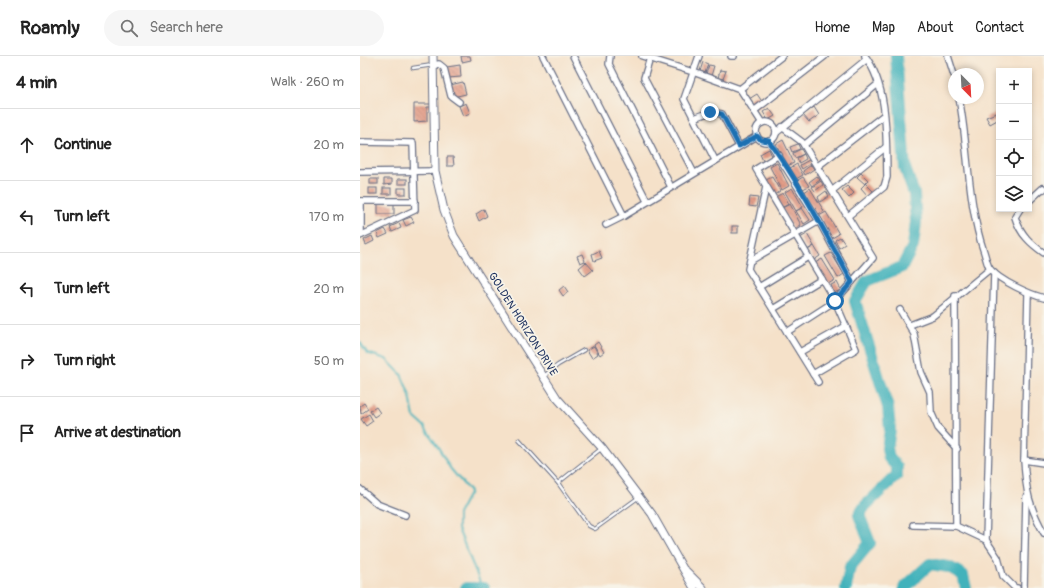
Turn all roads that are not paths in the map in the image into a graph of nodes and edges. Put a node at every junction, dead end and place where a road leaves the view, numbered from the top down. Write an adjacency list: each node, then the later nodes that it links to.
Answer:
1 (433, 56): 12 (street, GOLDEN HORIZON DRIVE)
2 (543, 56): 48 (street)
3 (573, 56): 46 (street)
4 (610, 56): 39 (street)
5 (642, 56): 11 (street)
6 (700, 56): 15 (street)
7 (782, 56): 17 (street)
8 (825, 56): 20 (street)
9 (948, 56): 14 (street)
10 (866, 57): 16 (street); 24 (street)
11 (650, 58): 15 (street); 38 (street)
12 (434, 65): 13 (lane); 18 (street); 35 (street, GOLDEN HORIZON DRIVE)
13 (413, 68)
14 (952, 68)
15 (693, 72): 17 (street); 22 (street)
16 (878, 84): 21 (street); 29 (street)
17 (740, 89): 20 (street)
18 (459, 102)
19 (960, 104): 57 (street)
20 (754, 111): 23 (street)
21 (884, 115): 31 (street); 34 (street)
22 (694, 118): 30 (street); 33 (street)
23 (762, 123): 25 (street); 26 (street)
24 (782, 127): 25 (street); 29 (street)
25 (776, 133): 27 (street)
26 (757, 136): 27 (street); 30 (street)
27 (769, 141): 32 (street)
28 (360, 142): 37 (street)
29 (804, 145): 34 (street)
30 (739, 146): 33 (street)
31 (886, 147): 42 (street); 49 (street)
32 (779, 155): 40 (street); 50 (street)
33 (715, 160): 38 (street)
34 (818, 166): 42 (street)
35 (436, 171): 37 (street); 73 (street, GOLDEN HORIZON DRIVE)
36 (360, 172): 37 (street)
37 (414, 172): 45 (street)
38 (694, 173): 39 (street)
39 (671, 187): 46 (street)
40 (766, 187): 52 (street); 56 (street)
41 (1044, 189): 43 (street)
42 (833, 190): 49 (street)
43 (1032, 198)
44 (361, 201): 45 (street); 53 (street)
45 (415, 201): 53 (street)
46 (647, 201): 48 (street)
47 (1018, 212): 54 (street)
48 (624, 216): 51 (street)
49 (848, 216): 59 (street)
50 (819, 221): 52 (street); 59 (street)
51 (606, 225)
52 (795, 235): 55 (street); 56 (street)
53 (361, 236)
54 (1044, 253)
55 (808, 257): 58 (street); 60 (street)
56 (750, 261): 60 (street)
57 (992, 271): 61 (street); 62 (street); 88 (street)
58 (822, 279): 64 (street); 65 (street)
59 (852, 282): 64 (street)
60 (759, 287): 65 (street)
61 (1028, 294): 63 (street); 78 (street)
62 (955, 296): 67 (street); 77 (street)
63 (1044, 298)
64 (835, 301): 68 (street); 69 (street)
65 (773, 309): 69 (street)
66 (900, 310): 67 (street)
67 (910, 325): 77 (street)
68 (846, 326): 71 (street); 72 (street)
69 (787, 332): 71 (street)
70 (584, 350): 73 (lane)
71 (800, 352): 72 (street)
72 (813, 374): 74 (street)
73 (544, 376): 76 (street, GOLDEN HORIZON DRIVE)
74 (818, 382)
75 (519, 440): 80 (lane)
76 (602, 448): 80 (lane); 83 (street, GOLDEN HORIZON DRIVE)
77 (957, 449): 86 (street)
78 (1024, 460): 79 (street); 82 (street)
79 (1044, 463)
80 (558, 483): 83 (lane)
81 (360, 489): 84 (street)
82 (1026, 493): 87 (street); 93 (street)
83 (639, 496): 89 (street, GOLDEN HORIZON DRIVE)
84 (405, 515)
85 (913, 525): 86 (street)
86 (956, 526): 88 (street)
87 (1044, 533)
88 (986, 540): 92 (street)
89 (683, 569): 90 (street, GOLDEN HORIZON DRIVE); 91 (street, GOLDEN HORIZON DRIVE)
90 (694, 588)
91 (703, 588)
92 (1017, 588)
93 (1024, 588)

